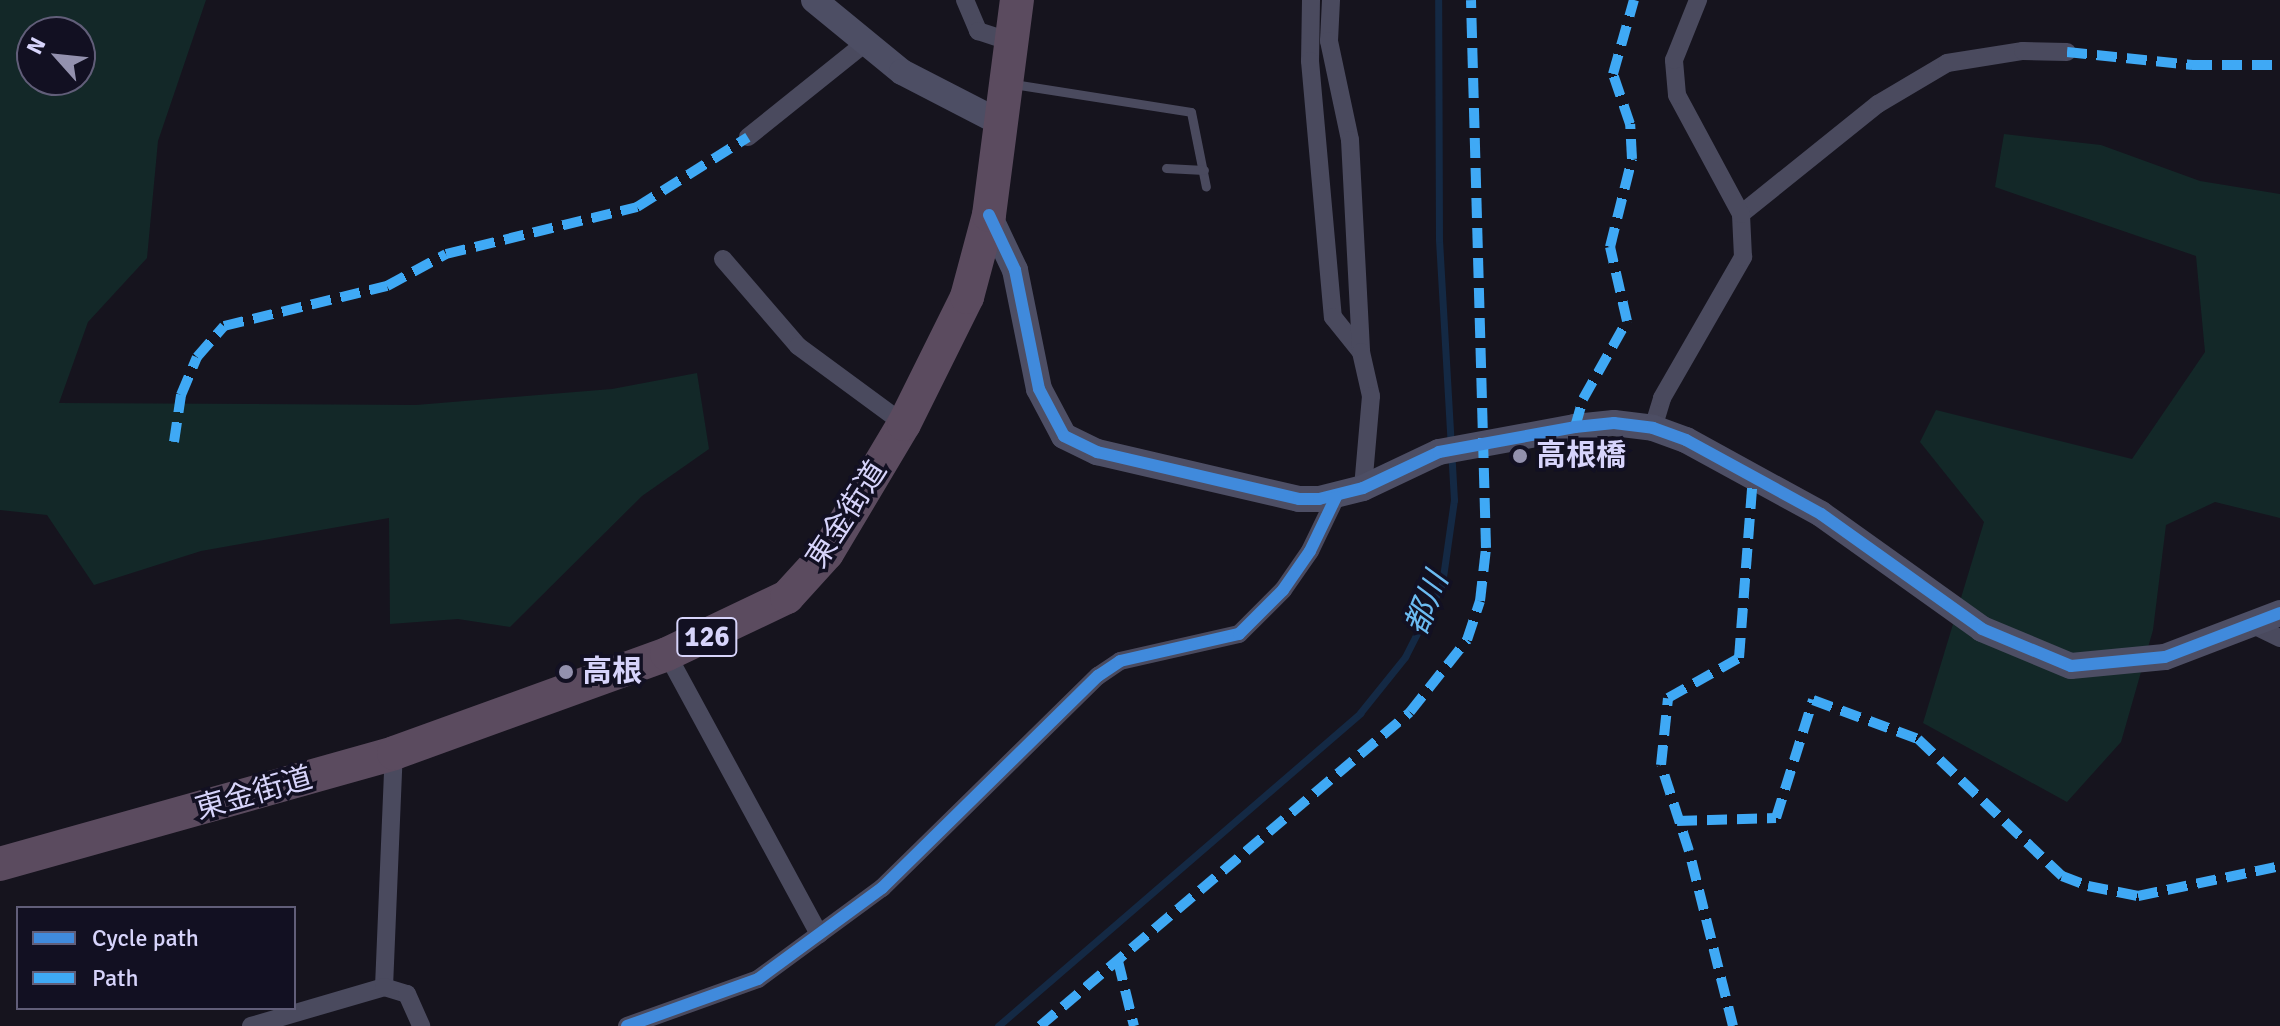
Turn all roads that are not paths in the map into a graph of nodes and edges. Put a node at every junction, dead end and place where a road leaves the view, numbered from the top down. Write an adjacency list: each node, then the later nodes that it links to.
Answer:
1 (814, 0): 8 (street)
2 (965, 0): 7 (street)
3 (1017, 0): 7 (highway, 東金街道 / 126)
4 (1311, 0): 19 (street)
5 (1331, 0): 19 (street)
6 (1698, 0): 16 (street)
7 (1011, 42): 10 (highway, 東金街道 / 126)
8 (864, 44): 11 (street); 12 (street)
9 (2067, 52): 16 (street)
10 (1006, 83): 11 (highway, 東金街道 / 126); 14 (lane)
11 (1001, 123): 17 (highway, 東金街道 / 126)
12 (748, 137)
13 (1166, 168): 14 (lane)
14 (1204, 170): 15 (lane)
15 (1206, 187)
16 (1741, 214): 21 (street)
17 (989, 215): 20 (highway, 東金街道 / 126); 23 (street)
18 (723, 259): 20 (street)
19 (1361, 352): 22 (street)
20 (904, 424): 27 (highway, 東金街道 / 126)
21 (1653, 428): 22 (street); 25 (street)
22 (1363, 488): 23 (street)
23 (1336, 497): 30 (street)
24 (2280, 613): 25 (street)
25 (2251, 624): 26 (street)
26 (2280, 638)
27 (667, 654): 28 (highway, 東金街道 / 126); 30 (street)
28 (394, 753): 29 (highway, 東金街道 / 126); 31 (street)
29 (0, 864)
30 (819, 934): 34 (street)
31 (384, 987): 32 (street); 33 (street)
32 (251, 1026)
33 (421, 1026)
34 (627, 1026)

